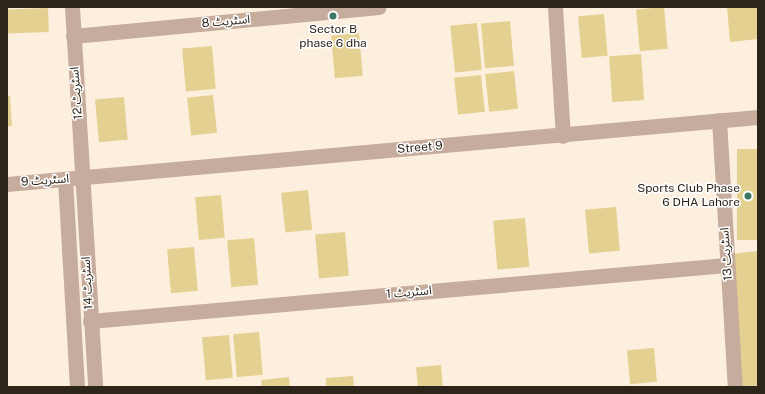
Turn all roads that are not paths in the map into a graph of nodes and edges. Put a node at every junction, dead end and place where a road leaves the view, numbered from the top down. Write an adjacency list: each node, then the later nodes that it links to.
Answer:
1 (72, 7): 4 (street, اسٹریٹ 12)
2 (379, 7): 4 (street, اسٹریٹ 8)
3 (555, 7): 7 (street)
4 (73, 36): 8 (street, اسٹریٹ 12)
5 (758, 117): 6 (street, Street 9)
6 (719, 120): 7 (street, Street 9); 11 (street, اسٹریٹ 13)
7 (563, 136): 8 (street, Street 9)
8 (82, 178): 9 (street, اسٹریٹ 9); 12 (street, اسٹریٹ 14)
9 (65, 179): 10 (street, اسٹریٹ 9); 13 (street)
10 (7, 184)
11 (728, 265): 12 (street, اسٹریٹ 1); 15 (street, اسٹریٹ 13)
12 (90, 320): 14 (street, اسٹریٹ 14)
13 (77, 387)
14 (95, 387)
15 (735, 387)

